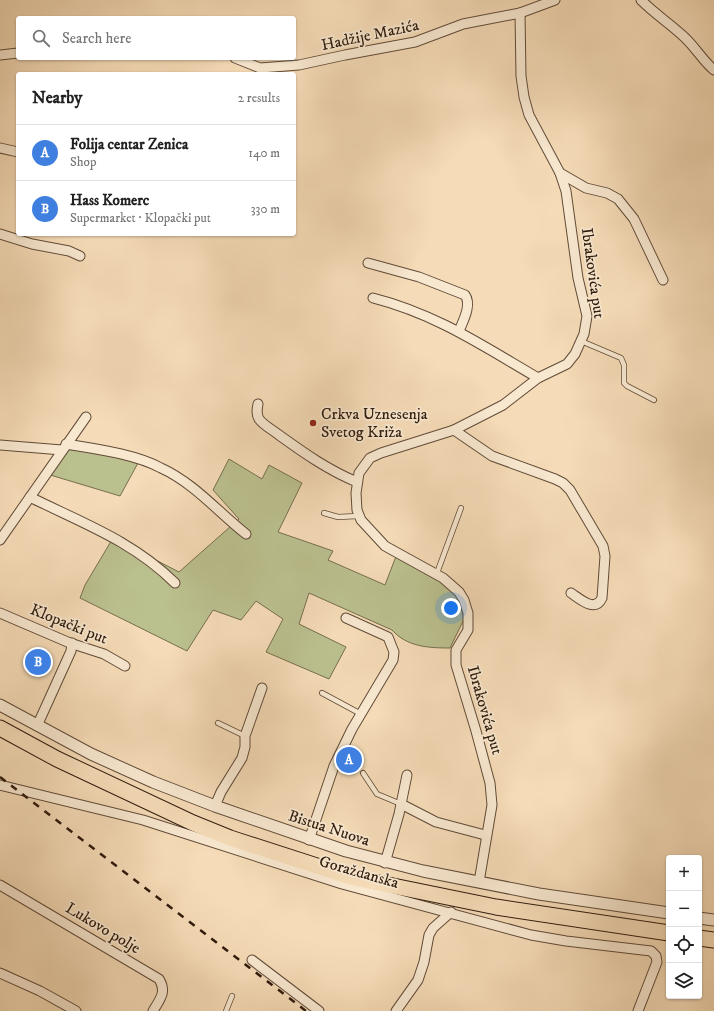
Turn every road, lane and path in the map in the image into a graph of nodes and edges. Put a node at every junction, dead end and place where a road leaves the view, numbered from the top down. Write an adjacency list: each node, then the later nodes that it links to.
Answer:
1 (555, 0): 3 (street, Hadžije Mazića)
2 (641, 0): 7 (street)
3 (520, 13): 6 (street, Hadžije Mazića); 10 (street, Ibrakovića put)
4 (16, 53): 5 (street)
5 (0, 55)
6 (240, 60)
7 (714, 70)
8 (0, 148): 9 (street)
9 (16, 152)
10 (560, 173): 14 (street); 17 (street, Ibrakovića put)
11 (0, 234): 12 (street)
12 (80, 256)
13 (368, 263): 16 (street)
14 (663, 280)
15 (373, 298): 16 (street)
16 (459, 331): 18 (street)
17 (581, 341): 18 (street, Ibrakovića put); 19 (lane)
18 (538, 378): 22 (street, Ibrakovića put)
19 (654, 400)
20 (258, 404): 25 (street)
21 (86, 417): 24 (street)
22 (454, 430): 25 (street, Ibrakovića put); 34 (street)
23 (0, 445): 24 (street)
24 (64, 447): 26 (street); 30 (street)
25 (356, 482): 29 (street, Ibrakovića put)
26 (30, 497): 31 (street); 33 (street)
27 (461, 508): 32 (lane)
28 (324, 513): 29 (lane)
29 (358, 516): 32 (street, Ibrakovića put)
30 (246, 534)
31 (0, 540)
32 (437, 573): 52 (street, Ibrakovića put)
33 (175, 583)
34 (570, 593)
35 (0, 613): 37 (street, Klopački put)
36 (346, 618): 42 (street)
37 (72, 643): 38 (street, Klopački put); 44 (street)
38 (126, 666)
39 (262, 688): 46 (street)
40 (322, 693): 42 (lane)
41 (0, 705): 44 (street, Bistua Nuova)
42 (361, 714): 53 (street)
43 (218, 723): 46 (lane)
44 (37, 726): 51 (street, Bistua Nuova)
45 (0, 728): 61 (highway)
46 (245, 736): 51 (street)
47 (363, 773): 50 (lane)
48 (407, 775): 50 (street)
49 (0, 785): 57 (street, Goraždanska)
50 (401, 804): 52 (street); 54 (street)
51 (215, 806): 53 (street, Bistua Nuova)
52 (485, 836): 55 (street, Ibrakovića put)
53 (309, 840): 54 (street, Bistua Nuova)
54 (385, 863): 55 (street, Bistua Nuova)
55 (479, 882): 58 (street, Bistua Nuova)
56 (0, 885): 68 (street, Lukovo polje)
57 (451, 912): 71 (street); 72 (street, Goraždanska)
58 (666, 914)
59 (702, 918): 60 (street)
60 (714, 920)
61 (666, 933)
62 (702, 938): 63 (highway)
63 (714, 940)
64 (252, 960): 70 (street)
65 (0, 973): 67 (street)
66 (232, 996): 69 (lane)
67 (76, 1011)
68 (153, 1011)
69 (226, 1011)
70 (319, 1011)
71 (396, 1011)
72 (638, 1011)

